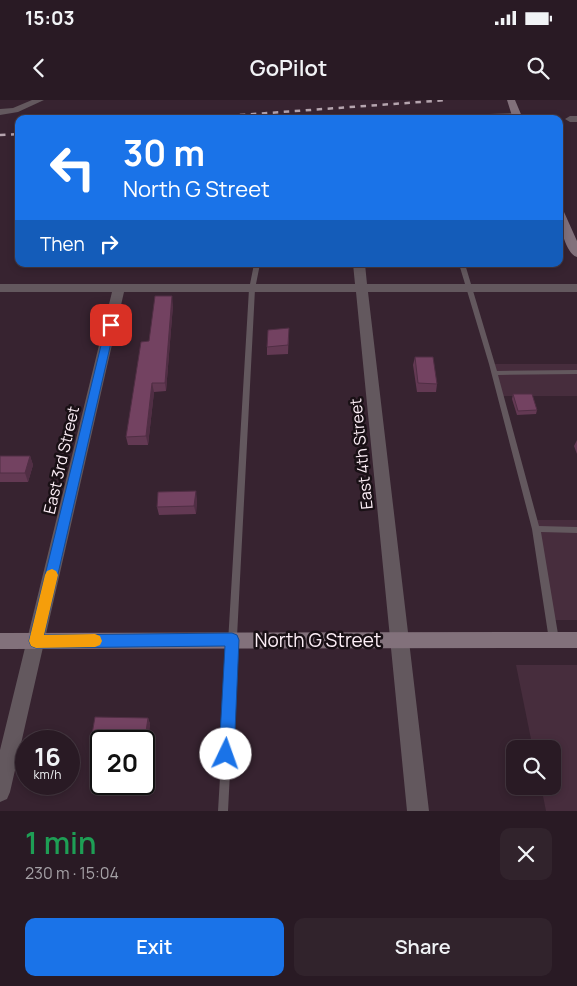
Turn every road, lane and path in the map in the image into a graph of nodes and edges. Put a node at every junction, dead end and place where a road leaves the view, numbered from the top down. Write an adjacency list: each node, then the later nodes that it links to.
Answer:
1 (40, 100): 3 (street)
2 (510, 100): 4 (street)
3 (0, 112)
4 (517, 115)
5 (563, 221): 6 (street)
6 (577, 254)
7 (256, 267): 13 (lane)
8 (358, 267): 14 (street, East 4th Street)
9 (463, 267): 15 (lane)
10 (0, 288): 11 (street)
11 (120, 288): 13 (street); 25 (street, East 3rd Street)
12 (577, 288): 15 (street)
13 (252, 289): 14 (street); 20 (lane)
14 (360, 289): 15 (street); 21 (street, East 4th Street)
15 (470, 289): 17 (lane)
16 (577, 372): 17 (lane)
17 (494, 373): 18 (lane)
18 (536, 529): 19 (lane); 22 (lane)
19 (577, 530)
20 (232, 640): 21 (street, North G Street); 25 (street, North G Street); 27 (lane)
21 (400, 640): 22 (street, North G Street); 28 (street, East 4th Street)
22 (554, 640): 23 (street, North G Street)
23 (577, 640)
24 (0, 641): 25 (street, North G Street)
25 (36, 641): 26 (street, East 3rd Street)
26 (0, 792)
27 (223, 811)
28 (418, 811)

